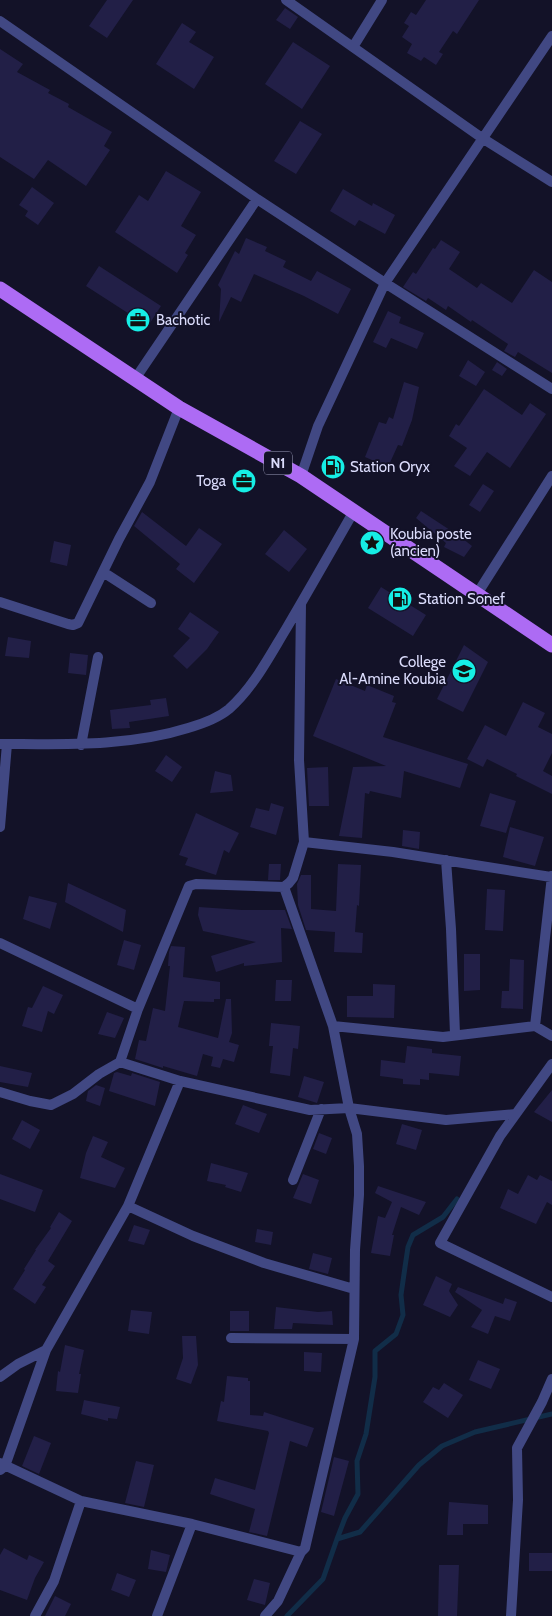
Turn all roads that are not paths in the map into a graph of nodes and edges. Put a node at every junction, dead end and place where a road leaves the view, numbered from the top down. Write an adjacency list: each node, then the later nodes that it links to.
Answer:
1 (286, 0): 5 (street)
2 (382, 0): 5 (street)
3 (0, 21): 8 (street)
4 (552, 36): 6 (street)
5 (352, 47): 6 (street)
6 (482, 138): 7 (street); 9 (street)
7 (552, 182)
8 (257, 199): 9 (street); 11 (street)
9 (385, 283): 12 (street); 14 (street)
10 (0, 289): 11 (main road, N1)
11 (136, 379): 13 (main road, N1)
12 (552, 389)
13 (179, 408): 14 (main road, N1); 17 (street)
14 (301, 476): 16 (main road, N1)
15 (552, 476): 18 (street)
16 (354, 511): 18 (main road, N1); 21 (street)
17 (103, 572): 19 (street); 20 (street)
18 (476, 594): 22 (main road, N1)
19 (0, 602)
20 (151, 603)
21 (301, 604): 25 (street); 27 (street)
22 (552, 645)
23 (98, 657): 25 (street)
24 (3, 744): 25 (street); 26 (street)
25 (81, 745)
26 (0, 827)
27 (304, 842): 28 (street); 30 (street)
28 (446, 860): 29 (street); 35 (street)
29 (552, 876): 34 (street)
30 (284, 887): 32 (street); 33 (street)
31 (0, 944): 32 (street)
32 (138, 1009): 37 (street)
33 (334, 1026): 35 (street); 41 (street)
34 (535, 1026): 35 (street); 36 (street)
35 (455, 1034)
36 (552, 1036)
37 (120, 1062): 39 (street); 40 (street)
38 (552, 1064): 43 (street)
39 (180, 1081): 42 (street); 45 (street)
40 (0, 1092)
41 (349, 1108): 42 (street); 43 (street); 46 (street)
42 (321, 1109): 44 (street)
43 (516, 1114): 47 (street)
44 (293, 1180)
45 (128, 1206): 46 (street); 50 (street)
46 (354, 1289): 49 (street)
47 (552, 1297)
48 (231, 1338): 49 (street)
49 (354, 1340): 56 (street)
50 (46, 1350): 51 (street); 53 (street)
51 (0, 1377)
52 (552, 1379): 60 (street)
53 (2, 1466): 54 (street)
54 (81, 1501): 55 (street); 57 (street)
55 (192, 1524): 56 (street); 58 (street)
56 (301, 1552): 59 (street)
57 (35, 1616)
58 (157, 1616)
59 (264, 1616)
60 (512, 1616)

